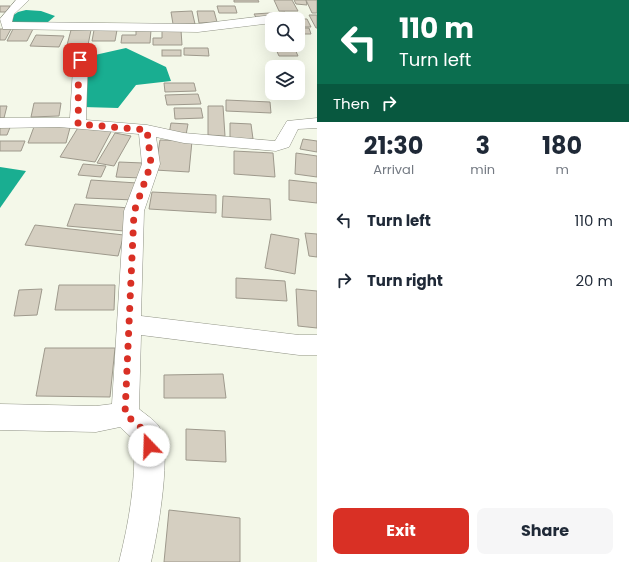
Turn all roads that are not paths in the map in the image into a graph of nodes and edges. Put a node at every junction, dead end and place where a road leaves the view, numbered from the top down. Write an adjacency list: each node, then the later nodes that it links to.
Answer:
1 (18, 0): 2 (street)
2 (23, 0): 3 (street)
3 (265, 20)
4 (80, 60): 7 (street)
5 (0, 123): 7 (street)
6 (317, 123): 8 (street)
7 (78, 124): 8 (street)
8 (147, 130): 9 (street)
9 (130, 324): 10 (street); 11 (street)
10 (317, 346)
11 (125, 414): 12 (street); 13 (street)
12 (0, 417)
13 (135, 562)

